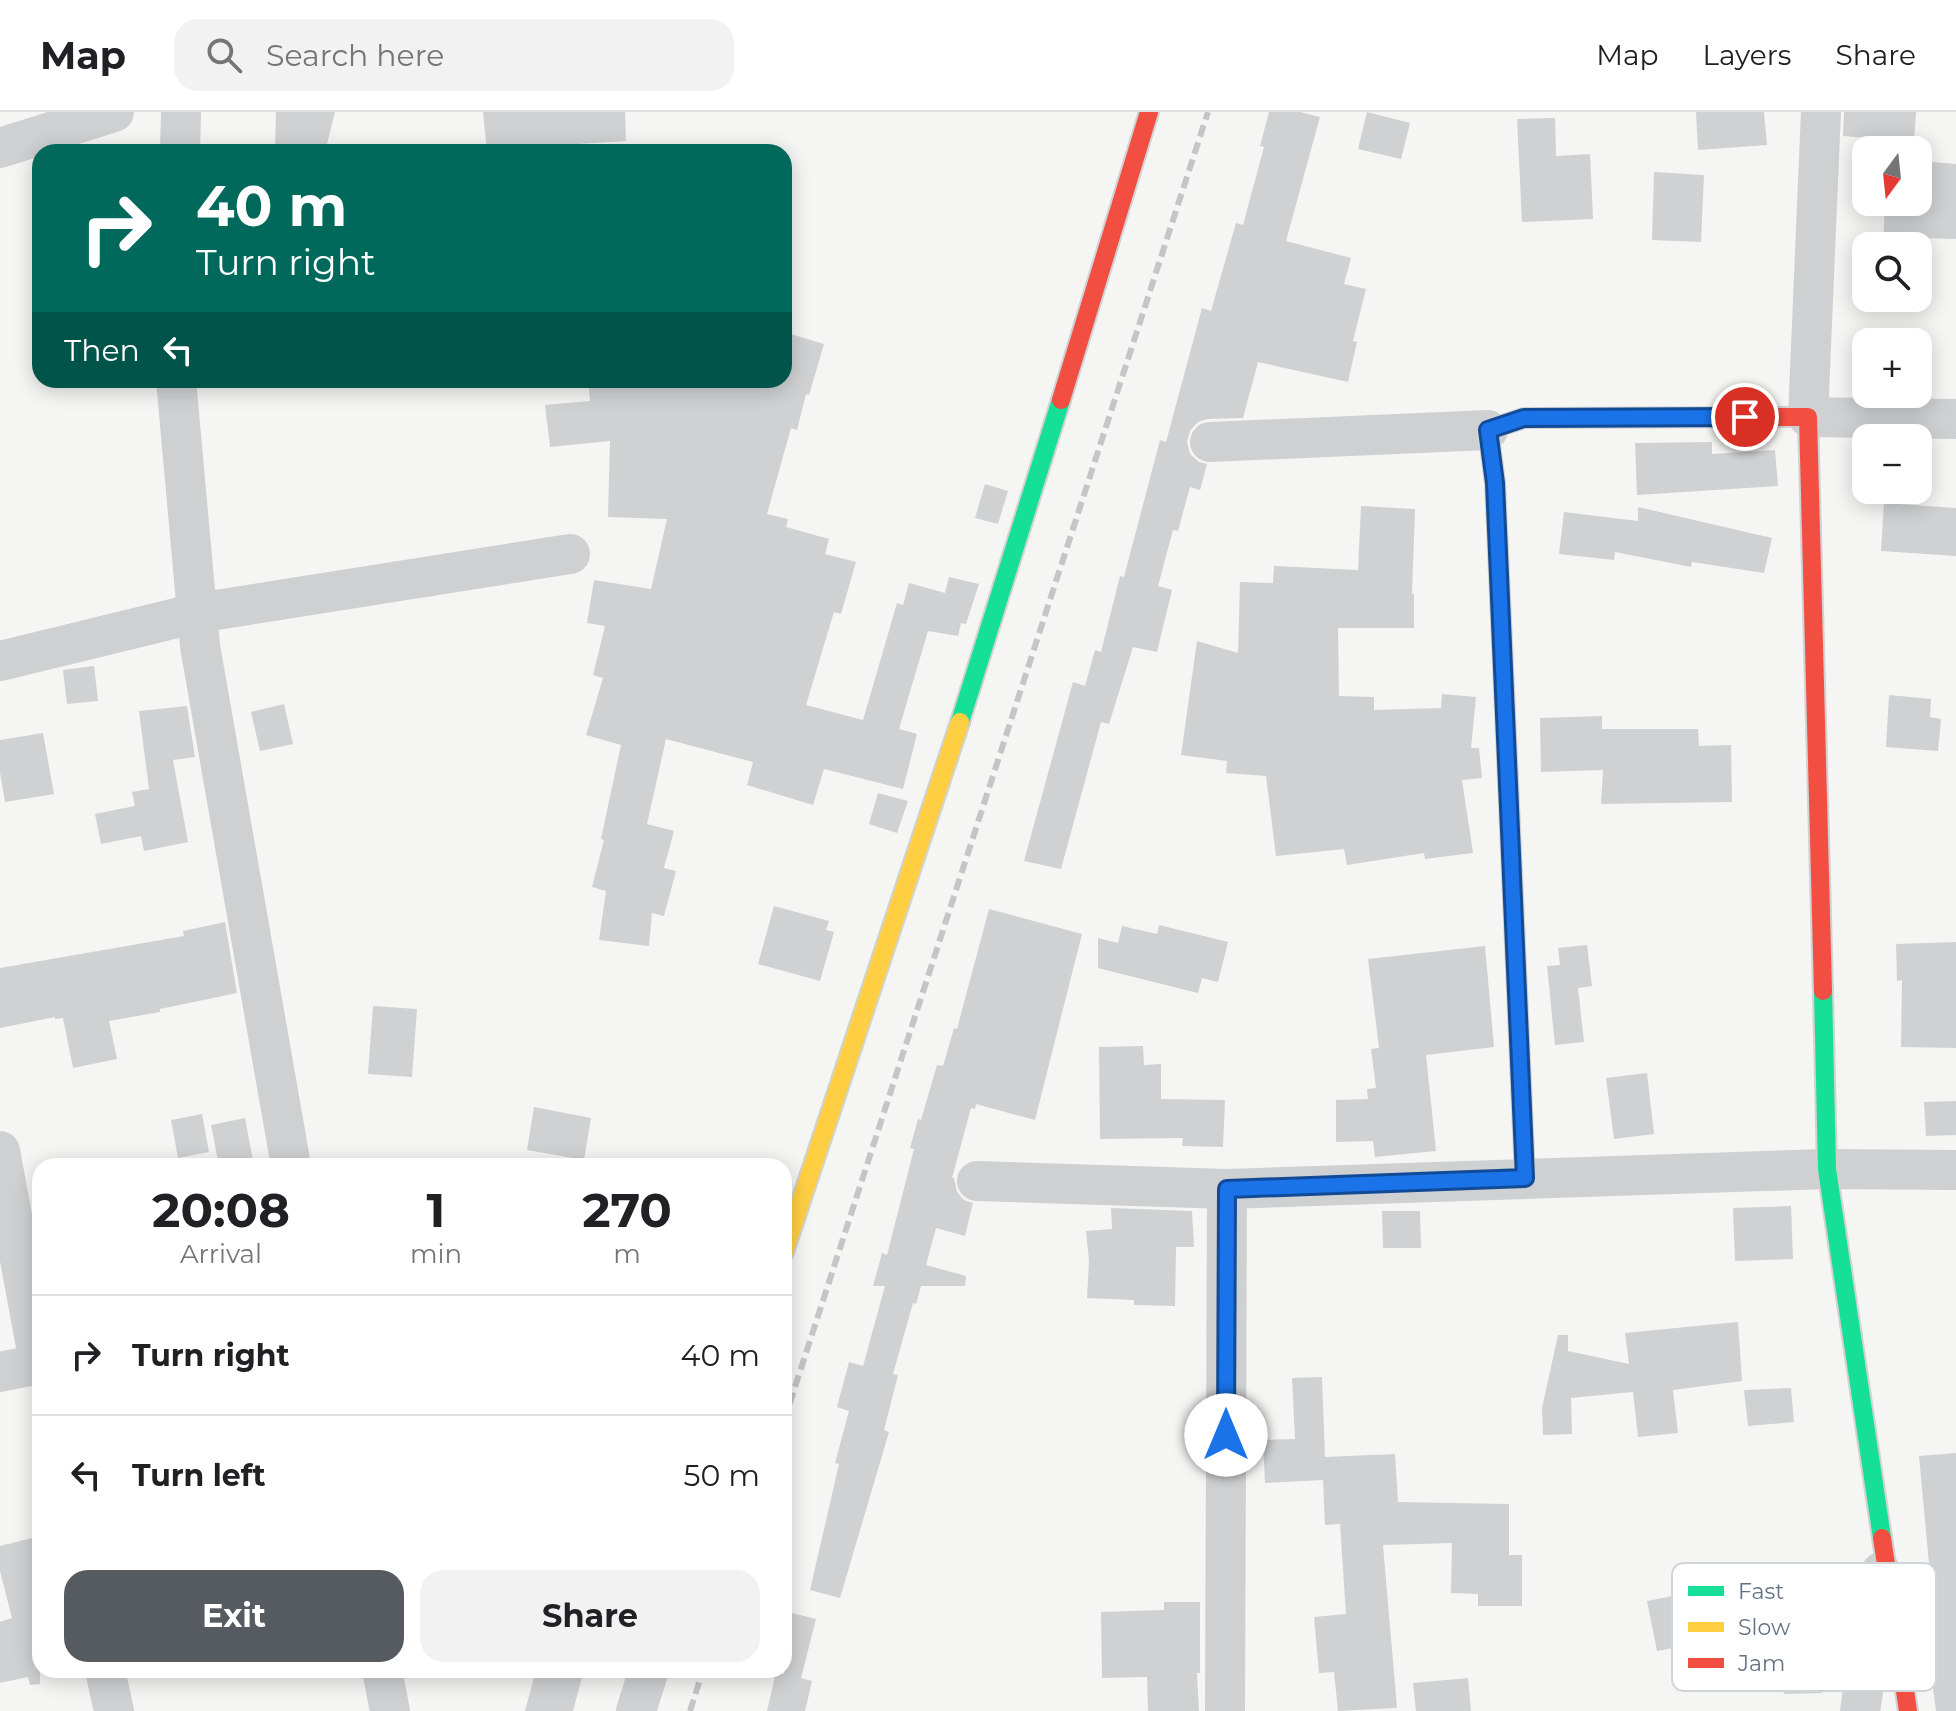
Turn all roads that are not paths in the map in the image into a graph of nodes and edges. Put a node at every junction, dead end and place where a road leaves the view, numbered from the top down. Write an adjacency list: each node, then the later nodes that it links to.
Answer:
1 (114, 112): 6 (street)
2 (181, 112): 5 (street)
3 (1149, 112): 22 (street)
4 (1821, 112): 8 (street)
5 (180, 144)
6 (0, 148)
7 (177, 388): 13 (street)
8 (1808, 417): 9 (street); 10 (street); 17 (street)
9 (1956, 419)
10 (1488, 430): 11 (street); 19 (street)
11 (1210, 442)
12 (570, 554): 13 (street)
13 (197, 613): 14 (street); 16 (street)
14 (0, 661)
15 (0, 1151): 23 (street)
16 (290, 1158)
17 (1827, 1169): 18 (street); 19 (street); 26 (street)
18 (1956, 1170)
19 (1525, 1178): 21 (street)
20 (977, 1181): 21 (street)
21 (1227, 1189): 37 (street)
22 (792, 1228)
23 (32, 1322)
24 (32, 1366): 25 (street)
25 (0, 1372)
26 (1884, 1548): 27 (street); 28 (street)
27 (1882, 1563)
28 (1886, 1563)
29 (107, 1678): 34 (street)
30 (384, 1678): 35 (street)
31 (646, 1678): 36 (street)
32 (1863, 1691): 38 (street)
33 (1905, 1691): 39 (street)
34 (114, 1711)
35 (390, 1711)
36 (636, 1711)
37 (1225, 1711)
38 (1860, 1711)
39 (1908, 1711)

